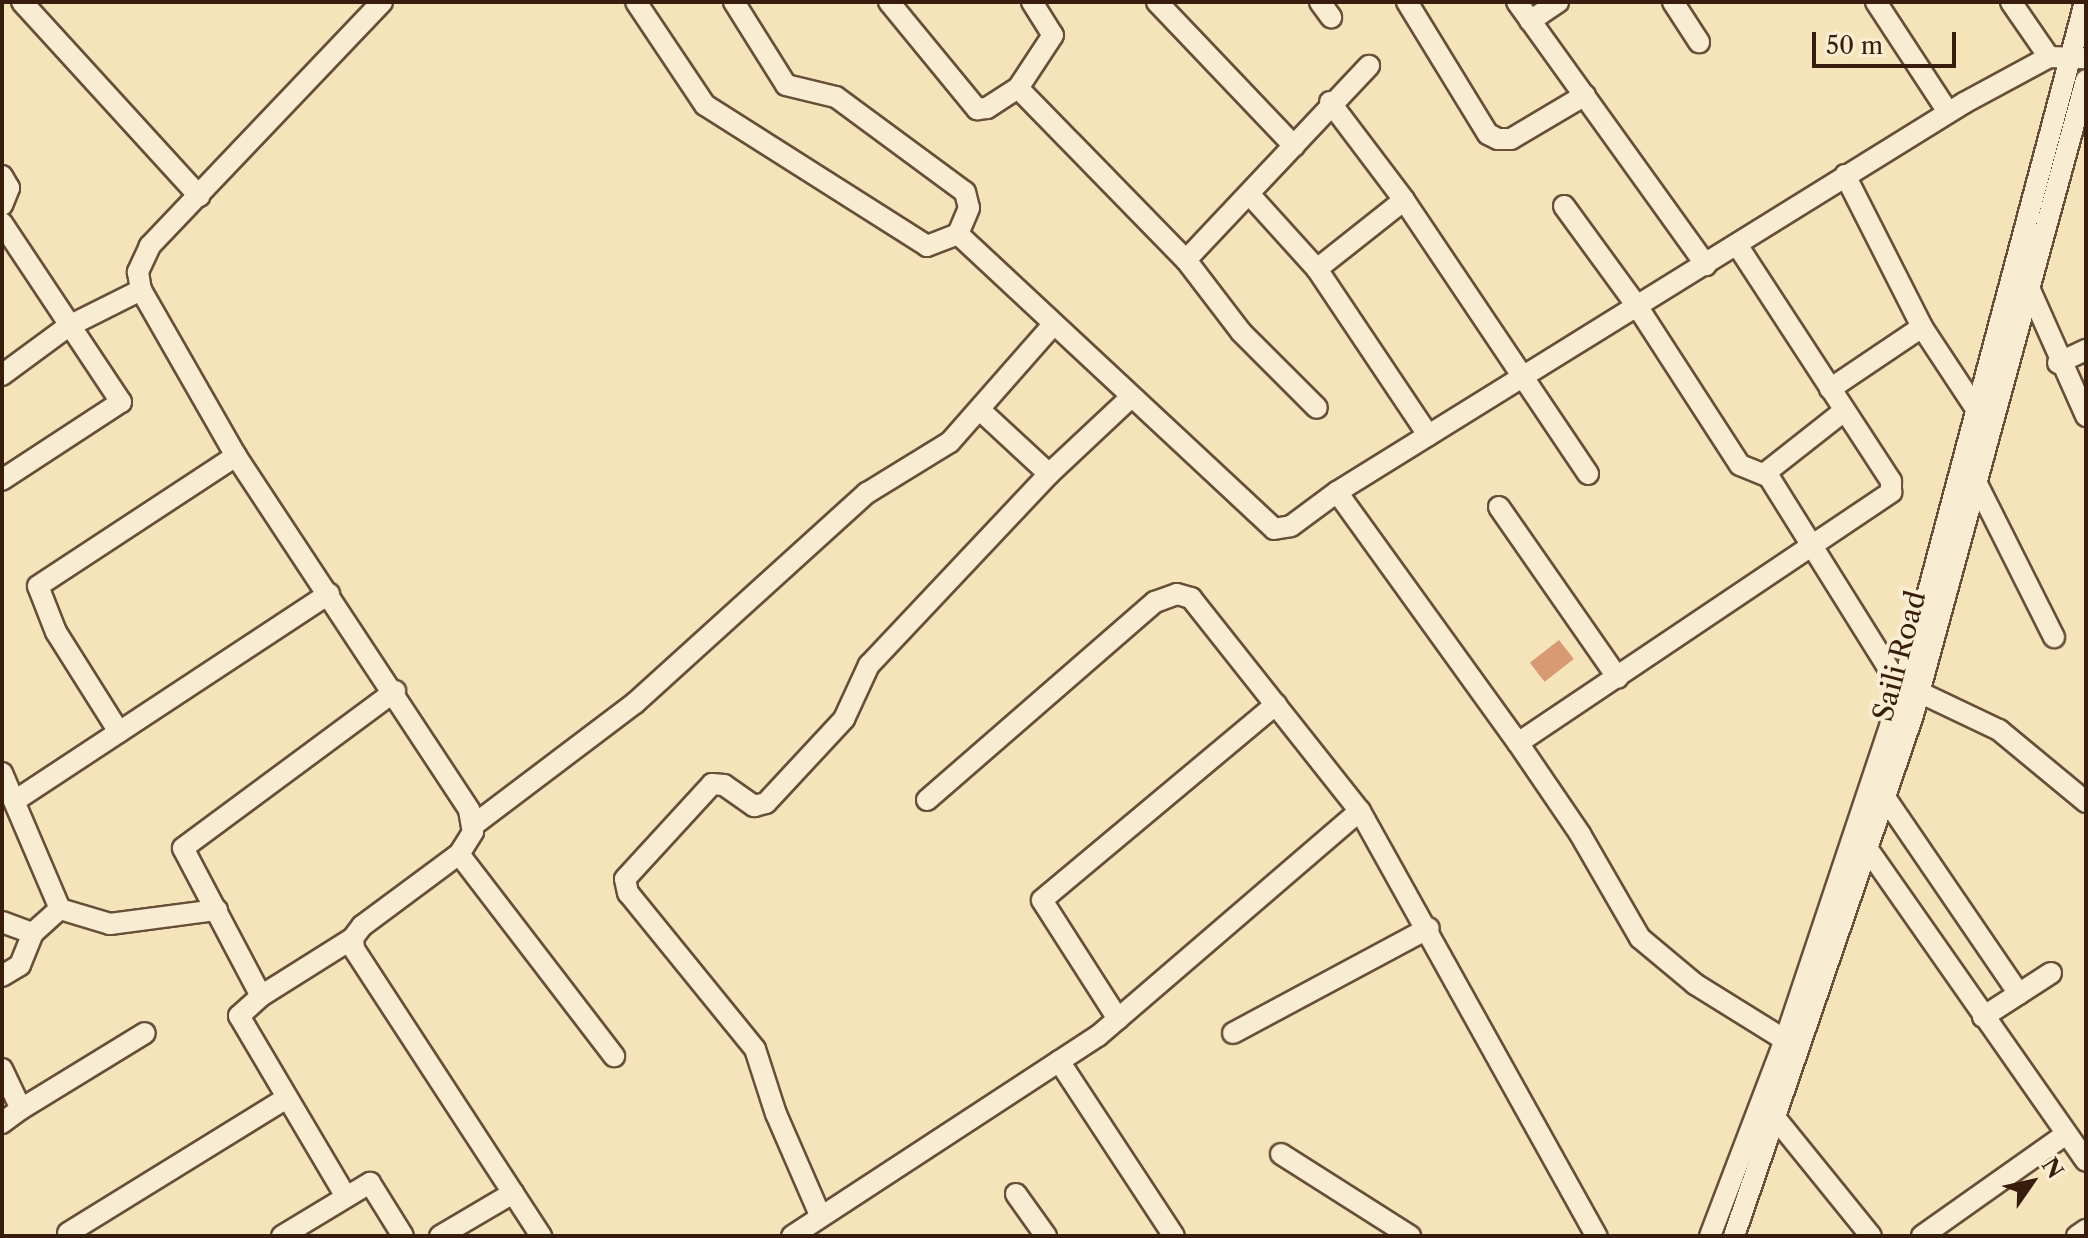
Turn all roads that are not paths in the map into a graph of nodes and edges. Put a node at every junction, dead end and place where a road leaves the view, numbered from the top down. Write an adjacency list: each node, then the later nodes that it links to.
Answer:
1 (22, 2): 27 (street)
2 (382, 2): 27 (street)
3 (636, 2): 33 (street)
4 (734, 2): 33 (street)
5 (889, 2): 19 (street)
6 (1032, 2): 19 (street)
7 (1157, 2): 24 (street)
8 (1407, 2): 21 (street)
9 (1517, 2): 15 (street)
10 (1558, 2): 15 (street)
11 (1673, 2): 16 (street)
12 (1876, 2): 23 (street)
13 (2011, 2): 17 (street)
14 (2085, 2): 17 (street)
15 (1530, 21): 21 (street)
16 (1699, 42)
17 (2067, 57): 23 (street); 38 (street)
18 (1369, 66): 22 (street)
19 (1018, 88): 35 (street)
20 (2085, 90): 39 (street, Saili Road)
21 (1585, 95): 36 (street)
22 (1330, 102): 24 (street); 29 (street)
23 (1948, 112): 25 (street)
24 (1294, 146): 28 (street)
25 (1845, 175): 34 (street); 44 (street)
26 (2, 176): 30 (street)
27 (199, 196): 40 (street)
28 (1251, 196): 35 (street); 37 (street)
29 (1404, 200): 37 (street); 48 (street)
30 (2, 205)
31 (1564, 206): 41 (street)
32 (2, 223): 43 (street)
33 (958, 234): 42 (street)
34 (1737, 245): 36 (street); 49 (street)
35 (1186, 260): 52 (street)
36 (1706, 265): 41 (street)
37 (1317, 269): 56 (street)
38 (2011, 269): 39 (street); 51 (street)
39 (2028, 283): 46 (street); 62 (street, Saili Road)
40 (141, 290): 43 (street); 57 (street)
41 (1637, 306): 48 (street); 60 (street)
42 (1052, 326): 50 (street); 53 (street)
43 (67, 327): 47 (street); 61 (street)
44 (1922, 327): 49 (street); 51 (street)
45 (2086, 350): 46 (street)
46 (2058, 363): 55 (street)
47 (2, 375)
48 (1521, 378): 56 (street); 59 (street)
49 (1830, 389): 54 (street)
50 (1130, 398): 58 (street); 63 (street)
51 (1974, 406): 70 (street)
52 (1317, 408)
53 (980, 410): 58 (street); 80 (street)
54 (1844, 411): 60 (street); 65 (street)
55 (2086, 416)
56 (1428, 435): 63 (street)
57 (236, 456): 66 (street); 72 (street)
58 (1049, 474): 111 (street)
59 (1588, 474)
60 (1764, 474): 65 (street)
61 (2, 480)
62 (1975, 480): 67 (street); 70 (street, Saili Road)
63 (1337, 492): 73 (street)
64 (1499, 507): 68 (street)
65 (1814, 548): 68 (street); 70 (street)
66 (329, 594): 69 (street); 72 (street)
67 (2054, 637)
68 (1618, 678): 73 (street)
69 (395, 691): 80 (street); 84 (street)
70 (1911, 691): 75 (street, Saili Road); 78 (street); 97 (street)
71 (1276, 704): 77 (street); 79 (street); 94 (street)
72 (119, 732): 76 (street)
73 (1518, 743): 97 (street)
74 (2, 773): 76 (street)
75 (1886, 799): 81 (street, Saili Road); 91 (street)
76 (16, 800): 83 (street)
77 (927, 800)
78 (2086, 802)
79 (1360, 811): 86 (street); 94 (street)
80 (475, 824): 82 (street)
81 (1869, 851): 93 (street); 103 (street, Saili Road)
82 (459, 854): 88 (street); 98 (street)
83 (60, 909): 84 (street); 87 (street)
84 (217, 910): 92 (street)
85 (2, 922): 87 (street)
86 (1429, 928): 96 (street); 122 (street)
87 (33, 933): 90 (street)
88 (353, 938): 92 (street); 108 (street)
89 (2051, 973): 91 (street)
90 (2, 976)
91 (2019, 994): 93 (street)
92 (261, 996): 101 (street)
93 (1983, 1017): 105 (street)
94 (1118, 1019): 99 (street)
95 (145, 1033): 102 (street)
96 (1233, 1033)
97 (1785, 1040): 123 (street)
98 (614, 1056)
99 (1059, 1061): 111 (street); 120 (street)
100 (2, 1069): 102 (street)
101 (287, 1098): 110 (street); 113 (street)
102 (21, 1109): 104 (street)
103 (1777, 1120): 124 (street, Saili Road); 125 (street)
104 (2, 1123)
105 (2066, 1134): 107 (street); 126 (street)
106 (1281, 1154): 121 (street)
107 (2086, 1161)
108 (513, 1193): 116 (street); 117 (street)
109 (1016, 1194): 119 (street)
110 (345, 1195): 114 (street); 115 (street)
111 (820, 1215): 118 (street)
112 (2086, 1230): 127 (street)
113 (66, 1235)
114 (282, 1236)
115 (403, 1236)
116 (440, 1236)
117 (541, 1236)
118 (792, 1236)
119 (1046, 1236)
120 (1174, 1236)
121 (1410, 1236)
122 (1597, 1236)
123 (1710, 1236)
124 (1734, 1236)
125 (1871, 1236)
126 (1922, 1236)
127 (2077, 1236)

